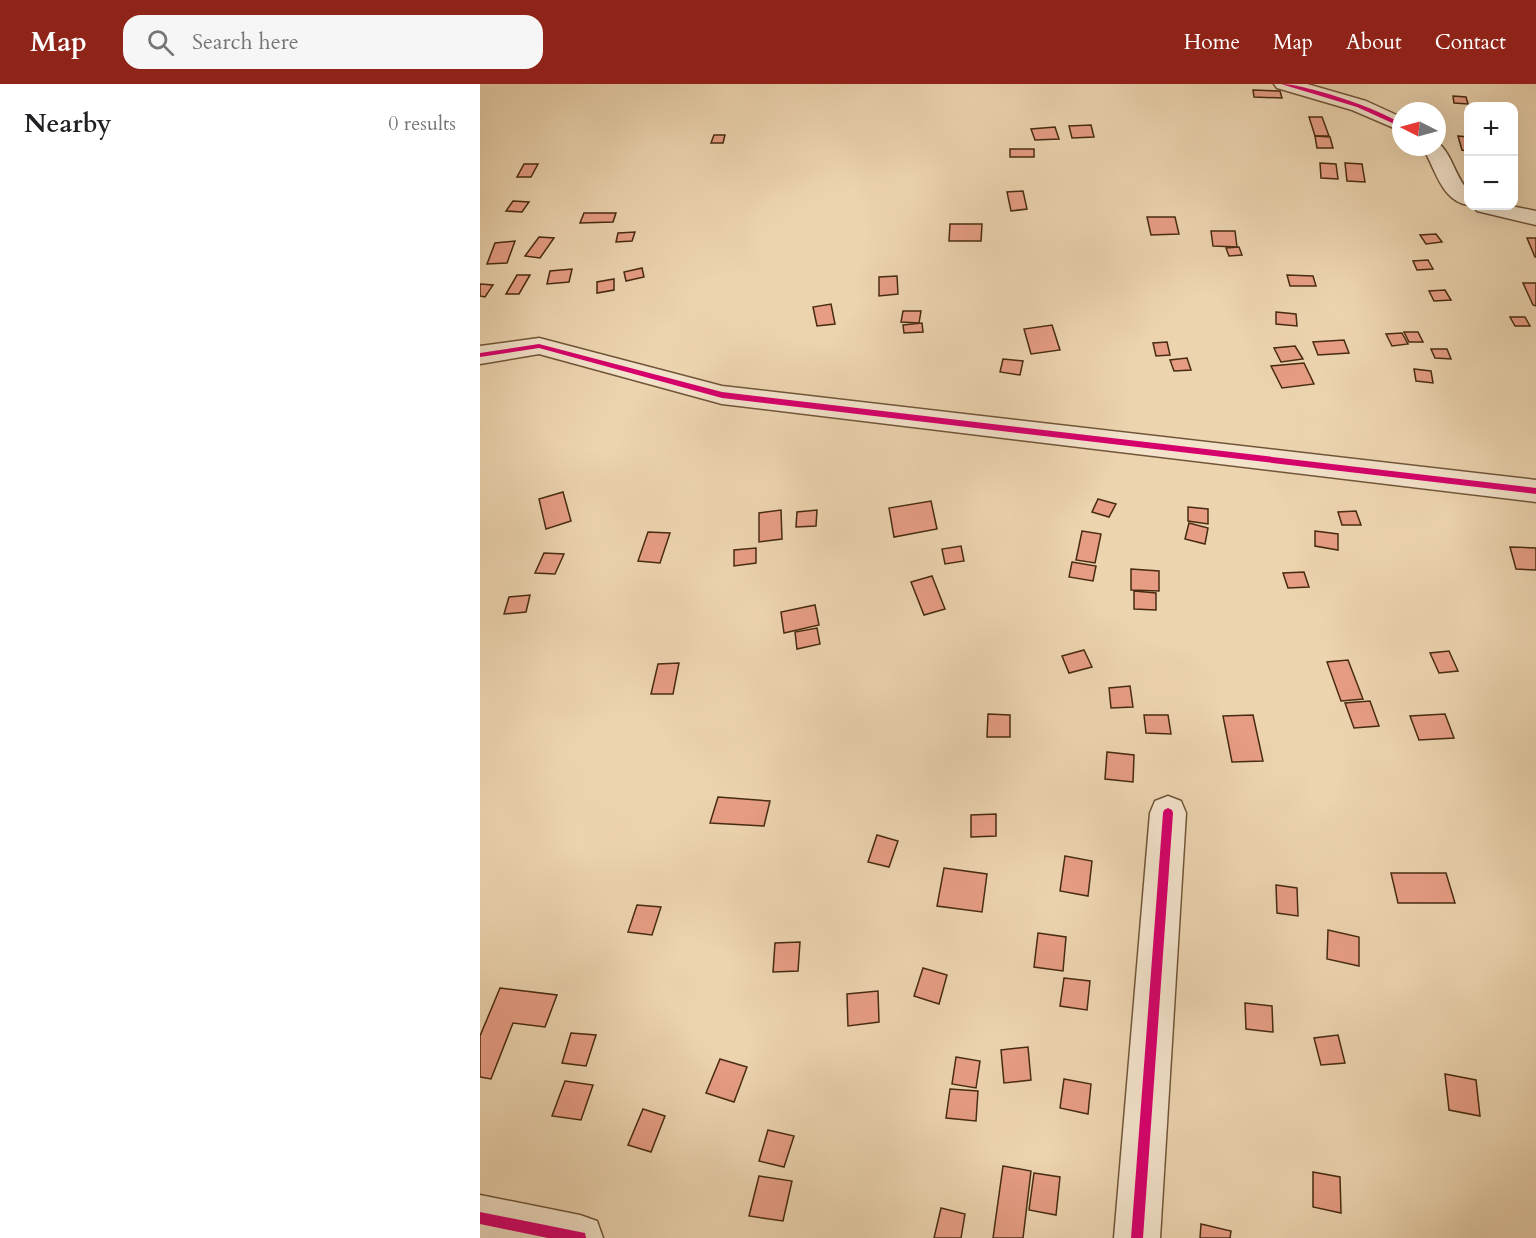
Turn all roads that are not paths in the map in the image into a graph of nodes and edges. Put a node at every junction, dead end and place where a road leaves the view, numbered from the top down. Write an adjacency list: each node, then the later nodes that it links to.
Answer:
1 (1284, 84): 2 (street)
2 (1392, 120)
3 (1439, 156): 4 (street)
4 (1464, 195)
5 (1502, 210): 6 (street)
6 (1536, 218)
7 (480, 355): 8 (street)
8 (1536, 491)
9 (1168, 813): 12 (street)
10 (480, 1218): 11 (street)
11 (580, 1238)
12 (1137, 1238)

